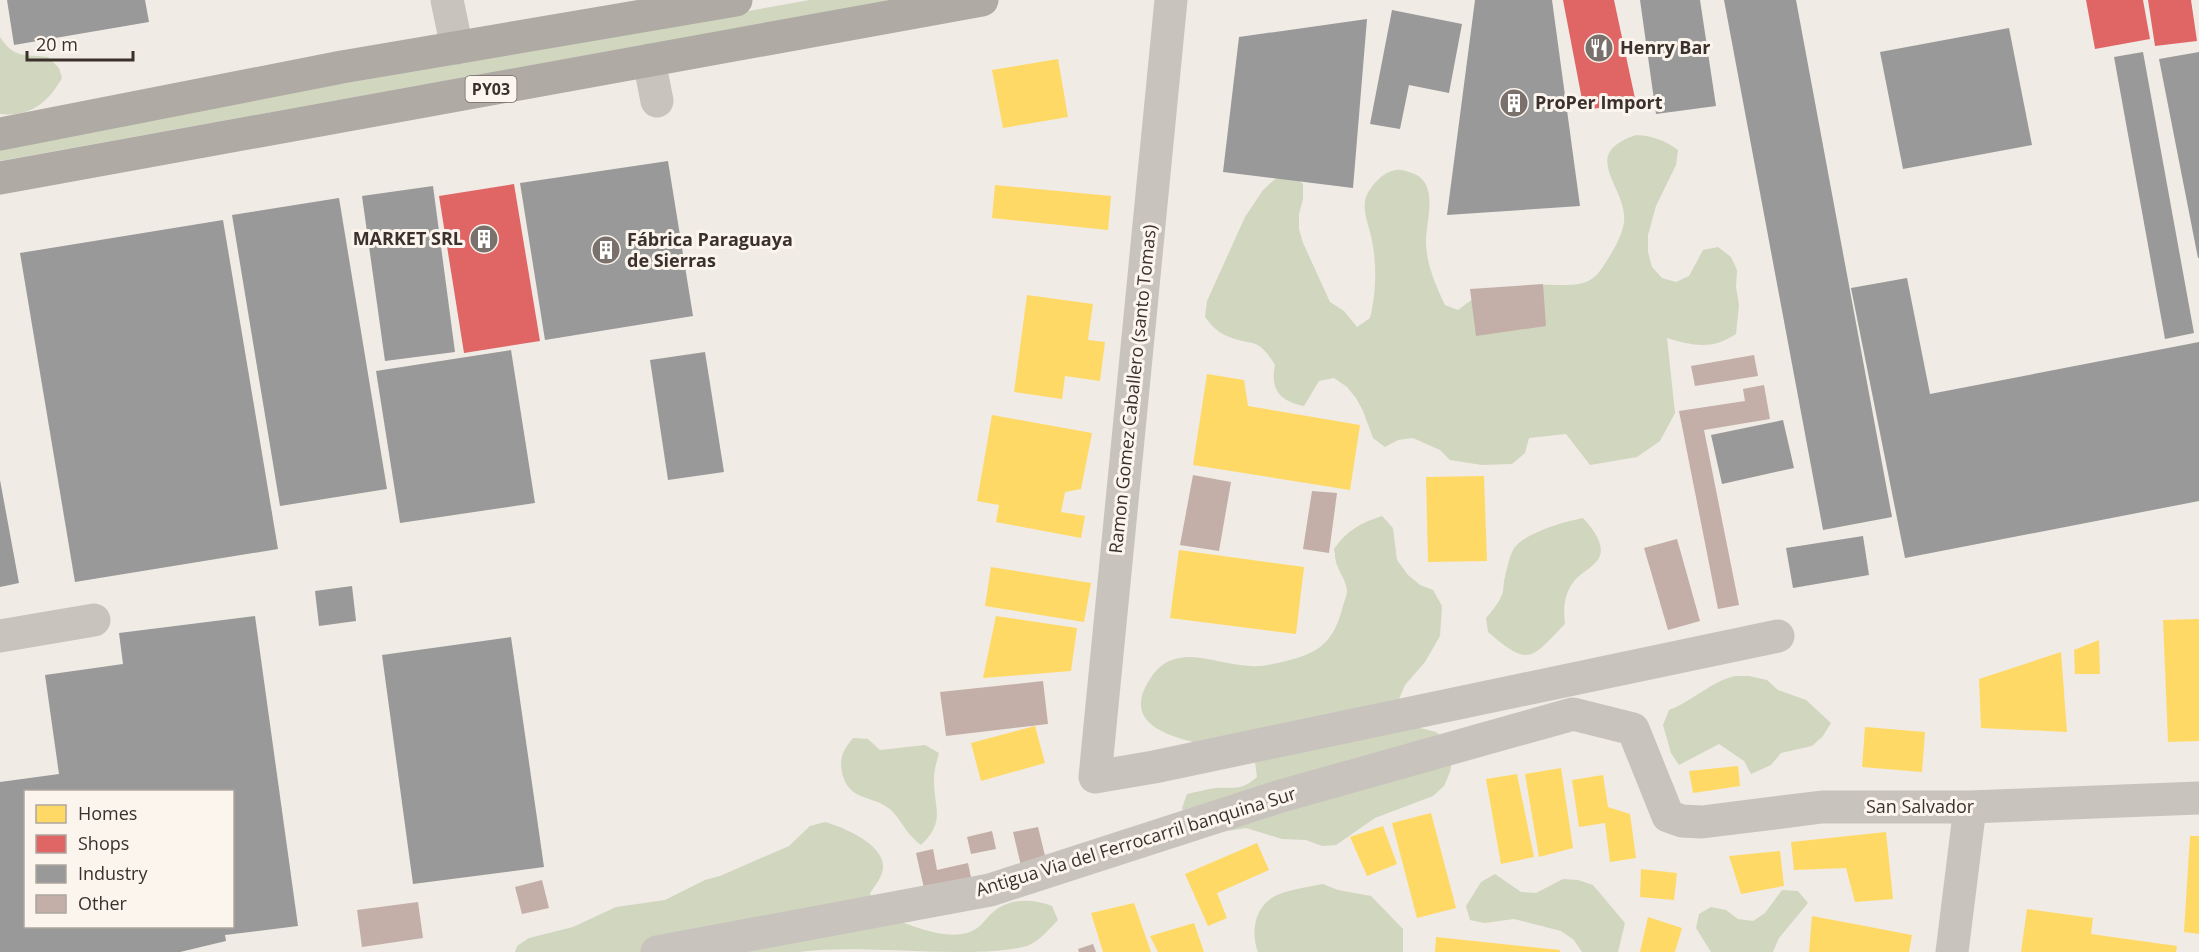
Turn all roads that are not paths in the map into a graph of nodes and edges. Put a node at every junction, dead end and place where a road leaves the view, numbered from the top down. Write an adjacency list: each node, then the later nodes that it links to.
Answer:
1 (447, 0): 6 (street)
2 (736, 0): 6 (highway)
3 (982, 0): 5 (highway, PY03)
4 (1171, 0): 13 (street, Ramon Gomez Caballero (santo Tomas))
5 (840, 13): 7 (highway, PY03)
6 (457, 48): 9 (highway)
7 (649, 60): 8 (street); 10 (highway, PY03)
8 (657, 100)
9 (0, 134)
10 (0, 178)
11 (94, 620): 12 (street)
12 (0, 636)
13 (1778, 636)
14 (1658, 792): 16 (street, San Salvador); 17 (street, Antigua Via del Ferrocarril banquina Sur)
15 (2199, 798): 16 (street, San Salvador)
16 (1970, 807): 18 (street)
17 (657, 952)
18 (1952, 952)

